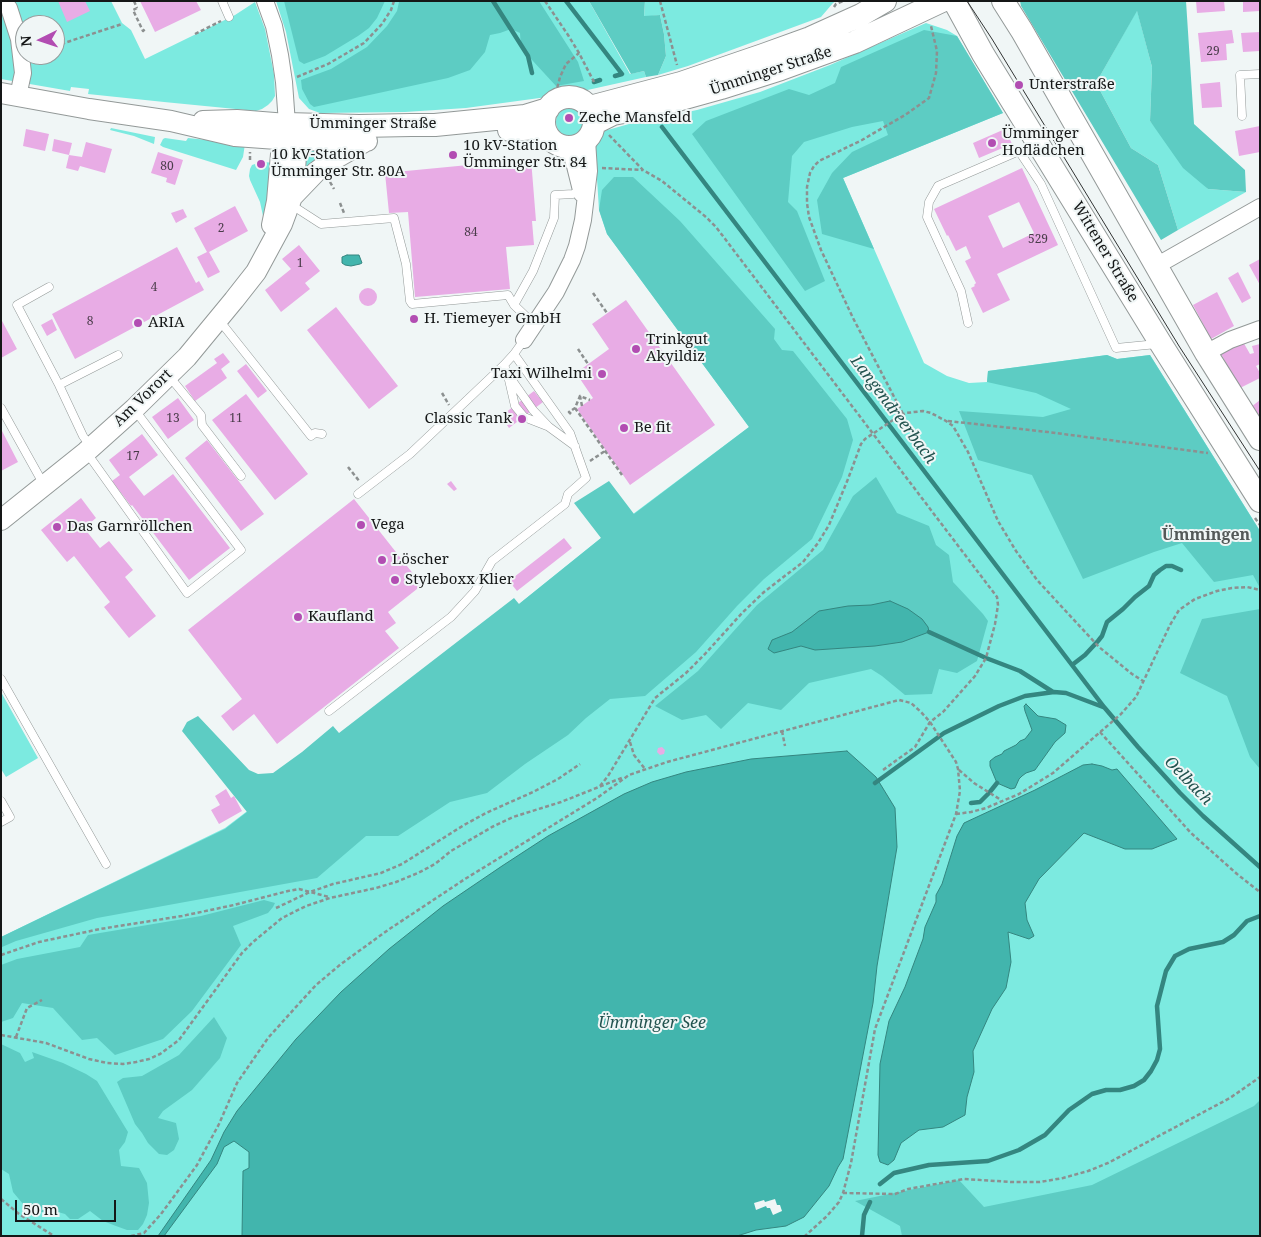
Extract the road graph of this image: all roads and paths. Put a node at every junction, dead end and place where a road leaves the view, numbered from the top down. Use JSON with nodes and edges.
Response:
{"nodes":[{"id":1,"x":2,"y":1,"type":"edge"},
{"id":2,"x":134,"y":1,"type":"edge"},
{"id":3,"x":222,"y":1,"type":"edge"},
{"id":4,"x":265,"y":1,"type":"edge"},
{"id":5,"x":394,"y":1,"type":"edge"},
{"id":6,"x":545,"y":1,"type":"edge"},
{"id":7,"x":660,"y":1,"type":"edge"},
{"id":8,"x":885,"y":1,"type":"edge"},
{"id":9,"x":954,"y":1,"type":"edge"},
{"id":10,"x":1003,"y":1,"type":"edge"},
{"id":11,"x":938,"y":10,"type":"edge"},
{"id":12,"x":229,"y":17,"type":"joint"},
{"id":13,"x":122,"y":24,"type":"dead end"},
{"id":14,"x":145,"y":29,"type":"dead end"},
{"id":15,"x":195,"y":34,"type":"dead end"},
{"id":16,"x":65,"y":43,"type":"edge"},
{"id":17,"x":579,"y":53,"type":"junction"},
{"id":18,"x":675,"y":56,"type":"dead end"},
{"id":19,"x":1260,"y":74,"type":"edge"},
{"id":20,"x":284,"y":82,"type":"junction"},
{"id":21,"x":594,"y":82,"type":"dead end"},
{"id":22,"x":10,"y":94,"type":"edge"},
{"id":23,"x":551,"y":113,"type":"junction"},
{"id":24,"x":1242,"y":116,"type":"dead end"},
{"id":25,"x":590,"y":130,"type":"junction"},
{"id":26,"x":287,"y":134,"type":"junction"},
{"id":27,"x":367,"y":140,"type":"junction"},
{"id":28,"x":596,"y":168,"type":"dead end"},
{"id":29,"x":643,"y":170,"type":"junction"},
{"id":30,"x":584,"y":194,"type":"junction"},
{"id":31,"x":286,"y":201,"type":"junction"},
{"id":32,"x":1260,"y":207,"type":"edge"},
{"id":33,"x":1051,"y":208,"type":"junction"},
{"id":34,"x":1042,"y":211,"type":"dead end"},
{"id":35,"x":1156,"y":266,"type":"junction"},
{"id":36,"x":49,"y":287,"type":"dead end"},
{"id":37,"x":593,"y":294,"type":"dead end"},
{"id":38,"x":514,"y":305,"type":"junction"},
{"id":39,"x":607,"y":313,"type":"dead end"},
{"id":40,"x":218,"y":320,"type":"junction"},
{"id":41,"x":968,"y":323,"type":"dead end"},
{"id":42,"x":535,"y":325,"type":"junction"},
{"id":43,"x":1260,"y":329,"type":"edge"},
{"id":44,"x":524,"y":340,"type":"joint"},
{"id":45,"x":1161,"y":344,"type":"junction"},
{"id":46,"x":578,"y":349,"type":"dead end"},
{"id":47,"x":1206,"y":353,"type":"junction"},
{"id":48,"x":514,"y":354,"type":"junction"},
{"id":49,"x":118,"y":355,"type":"dead end"},
{"id":50,"x":588,"y":364,"type":"dead end"},
{"id":51,"x":506,"y":369,"type":"junction"},
{"id":52,"x":168,"y":374,"type":"junction"},
{"id":53,"x":59,"y":386,"type":"junction"},
{"id":54,"x":580,"y":396,"type":"junction"},
{"id":55,"x":590,"y":400,"type":"dead end"},
{"id":56,"x":582,"y":406,"type":"dead end"},
{"id":57,"x":1,"y":408,"type":"edge"},
{"id":58,"x":575,"y":408,"type":"junction"},
{"id":59,"x":134,"y":409,"type":"junction"},
{"id":60,"x":904,"y":414,"type":"junction"},
{"id":61,"x":573,"y":418,"type":"dead end"},
{"id":62,"x":946,"y":420,"type":"junction"},
{"id":63,"x":549,"y":427,"type":"junction"},
{"id":64,"x":322,"y":434,"type":"dead end"},
{"id":65,"x":873,"y":434,"type":"junction"},
{"id":66,"x":1260,"y":440,"type":"edge"},
{"id":67,"x":575,"y":446,"type":"junction"},
{"id":68,"x":88,"y":450,"type":"junction"},
{"id":69,"x":605,"y":451,"type":"junction"},
{"id":70,"x":1216,"y":454,"type":"dead end"},
{"id":71,"x":348,"y":467,"type":"dead end"},
{"id":72,"x":582,"y":467,"type":"junction"},
{"id":73,"x":241,"y":476,"type":"dead end"},
{"id":74,"x":622,"y":476,"type":"dead end"},
{"id":75,"x":44,"y":486,"type":"junction"},
{"id":76,"x":366,"y":489,"type":"junction"},
{"id":77,"x":358,"y":494,"type":"dead end"},
{"id":78,"x":1260,"y":501,"type":"edge"},
{"id":79,"x":1,"y":520,"type":"edge"},
{"id":80,"x":1260,"y":590,"type":"edge"},
{"id":81,"x":1,"y":679,"type":"edge"},
{"id":82,"x":1143,"y":681,"type":"junction"},
{"id":83,"x":329,"y":711,"type":"dead end"},
{"id":84,"x":930,"y":722,"type":"junction"},
{"id":85,"x":782,"y":731,"type":"junction"},
{"id":86,"x":1100,"y":732,"type":"junction"},
{"id":87,"x":629,"y":742,"type":"junction"},
{"id":88,"x":785,"y":746,"type":"dead end"},
{"id":89,"x":580,"y":764,"type":"dead end"},
{"id":90,"x":644,"y":769,"type":"junction"},
{"id":91,"x":958,"y":769,"type":"junction"},
{"id":92,"x":883,"y":770,"type":"dead end"},
{"id":93,"x":629,"y":775,"type":"junction"},
{"id":94,"x":600,"y":786,"type":"junction"},
{"id":95,"x":602,"y":794,"type":"junction"},
{"id":96,"x":1,"y":801,"type":"edge"},
{"id":97,"x":1002,"y":801,"type":"junction"},
{"id":98,"x":956,"y":814,"type":"junction"},
{"id":99,"x":1,"y":822,"type":"edge"},
{"id":100,"x":106,"y":864,"type":"dead end"},
{"id":101,"x":310,"y":892,"type":"junction"},
{"id":102,"x":1260,"y":892,"type":"edge"},
{"id":103,"x":330,"y":898,"type":"junction"},
{"id":104,"x":276,"y":908,"type":"dead end"},
{"id":105,"x":1,"y":955,"type":"edge"},
{"id":106,"x":42,"y":1000,"type":"dead end"},
{"id":107,"x":1,"y":1035,"type":"edge"},
{"id":108,"x":16,"y":1038,"type":"junction"},
{"id":109,"x":1260,"y":1077,"type":"edge"},
{"id":110,"x":843,"y":1193,"type":"junction"},
{"id":111,"x":1,"y":1199,"type":"edge"},
{"id":112,"x":54,"y":1236,"type":"edge"},
{"id":113,"x":131,"y":1236,"type":"edge"},
{"id":114,"x":805,"y":1236,"type":"edge"}],
"edges":[{"from":1,"to":22,"type":"street","name":"Ümminger Straße"},
{"from":2,"to":14,"type":"path"},
{"from":3,"to":12,"type":"lane"},
{"from":4,"to":20,"type":"street"},
{"from":5,"to":20,"type":"path"},
{"from":6,"to":17,"type":"path"},
{"from":7,"to":18,"type":"path"},
{"from":8,"to":25,"type":"main road","name":"Ümminger Straße"},
{"from":9,"to":45,"type":"main road","name":"Wittener Straße"},
{"from":10,"to":35,"type":"main road"},
{"from":11,"to":25,"type":"main road","name":"Ümminger Straße"},
{"from":11,"to":60,"type":"path"},
{"from":12,"to":15,"type":"path"},
{"from":13,"to":16,"type":"path"},
{"from":17,"to":21,"type":"path"},
{"from":17,"to":23,"type":"path"},
{"from":19,"to":24,"type":"lane"},
{"from":20,"to":26,"type":"street"},
{"from":22,"to":26,"type":"street","name":"Ümminger Straße"},
{"from":23,"to":25,"type":"main road","name":"Ümminger Straße"},
{"from":23,"to":25,"type":"main road"},
{"from":23,"to":26,"type":"main road","name":"Ümminger Straße"},
{"from":23,"to":27,"type":"main road","name":"Ümminger Straße"},
{"from":25,"to":29,"type":"path"},
{"from":25,"to":30,"type":"street"},
{"from":26,"to":27,"type":"street","name":"Ümminger Straße"},
{"from":26,"to":31,"type":"street","name":"Am Vorort"},
{"from":27,"to":31,"type":"street","name":"Am Vorort"},
{"from":28,"to":29,"type":"path"},
{"from":29,"to":65,"type":"path"},
{"from":30,"to":38,"type":"lane"},
{"from":30,"to":42,"type":"street"},
{"from":31,"to":38,"type":"lane"},
{"from":31,"to":40,"type":"street","name":"Am Vorort"},
{"from":32,"to":35,"type":"street"},
{"from":33,"to":34,"type":"lane"},
{"from":33,"to":41,"type":"lane"},
{"from":33,"to":45,"type":"lane"},
{"from":35,"to":47,"type":"main road"},
{"from":36,"to":53,"type":"lane"},
{"from":37,"to":39,"type":"path"},
{"from":38,"to":42,"type":"lane"},
{"from":40,"to":52,"type":"street","name":"Am Vorort"},
{"from":40,"to":64,"type":"lane"},
{"from":42,"to":44,"type":"street"},
{"from":43,"to":47,"type":"street"},
{"from":44,"to":48,"type":"lane"},
{"from":45,"to":78,"type":"main road","name":"Wittener Straße"},
{"from":46,"to":50,"type":"path"},
{"from":47,"to":66,"type":"main road"},
{"from":48,"to":51,"type":"lane"},
{"from":48,"to":67,"type":"lane"},
{"from":49,"to":53,"type":"lane"},
{"from":51,"to":63,"type":"lane"},
{"from":51,"to":63,"type":"lane"},
{"from":51,"to":76,"type":"lane"},
{"from":52,"to":59,"type":"street","name":"Am Vorort"},
{"from":52,"to":73,"type":"lane"},
{"from":53,"to":68,"type":"lane"},
{"from":54,"to":55,"type":"path"},
{"from":54,"to":56,"type":"path"},
{"from":54,"to":58,"type":"path"},
{"from":57,"to":75,"type":"lane"},
{"from":58,"to":61,"type":"path"},
{"from":58,"to":69,"type":"path"},
{"from":59,"to":68,"type":"street","name":"Am Vorort"},
{"from":59,"to":68,"type":"lane"},
{"from":60,"to":62,"type":"path"},
{"from":60,"to":65,"type":"path"},
{"from":62,"to":70,"type":"path"},
{"from":62,"to":82,"type":"path"},
{"from":63,"to":67,"type":"lane"},
{"from":65,"to":84,"type":"path"},
{"from":65,"to":87,"type":"path"},
{"from":67,"to":72,"type":"lane"},
{"from":68,"to":75,"type":"street","name":"Am Vorort"},
{"from":69,"to":72,"type":"path"},
{"from":69,"to":74,"type":"path"},
{"from":71,"to":76,"type":"path"},
{"from":72,"to":83,"type":"lane"},
{"from":75,"to":79,"type":"street","name":"Am Vorort"},
{"from":76,"to":77,"type":"lane"},
{"from":80,"to":82,"type":"path"},
{"from":81,"to":100,"type":"lane"},
{"from":82,"to":86,"type":"path"},
{"from":84,"to":85,"type":"path"},
{"from":84,"to":91,"type":"path"},
{"from":84,"to":92,"type":"path"},
{"from":85,"to":88,"type":"path"},
{"from":85,"to":90,"type":"path"},
{"from":86,"to":97,"type":"path"},
{"from":86,"to":102,"type":"path"},
{"from":87,"to":90,"type":"path"},
{"from":87,"to":94,"type":"path"},
{"from":89,"to":101,"type":"path"},
{"from":90,"to":93,"type":"path"},
{"from":91,"to":97,"type":"path"},
{"from":91,"to":98,"type":"path"},
{"from":93,"to":94,"type":"path"},
{"from":93,"to":95,"type":"path"},
{"from":94,"to":95,"type":"path"},
{"from":94,"to":103,"type":"path"},
{"from":95,"to":113,"type":"path"},
{"from":96,"to":99,"type":"lane"},
{"from":97,"to":98,"type":"path"},
{"from":98,"to":110,"type":"path"},
{"from":101,"to":103,"type":"path"},
{"from":101,"to":104,"type":"path"},
{"from":101,"to":105,"type":"path"},
{"from":103,"to":108,"type":"path"},
{"from":106,"to":108,"type":"path"},
{"from":107,"to":108,"type":"path"},
{"from":109,"to":110,"type":"path"},
{"from":110,"to":114,"type":"path"},
{"from":111,"to":112,"type":"path"}]}
